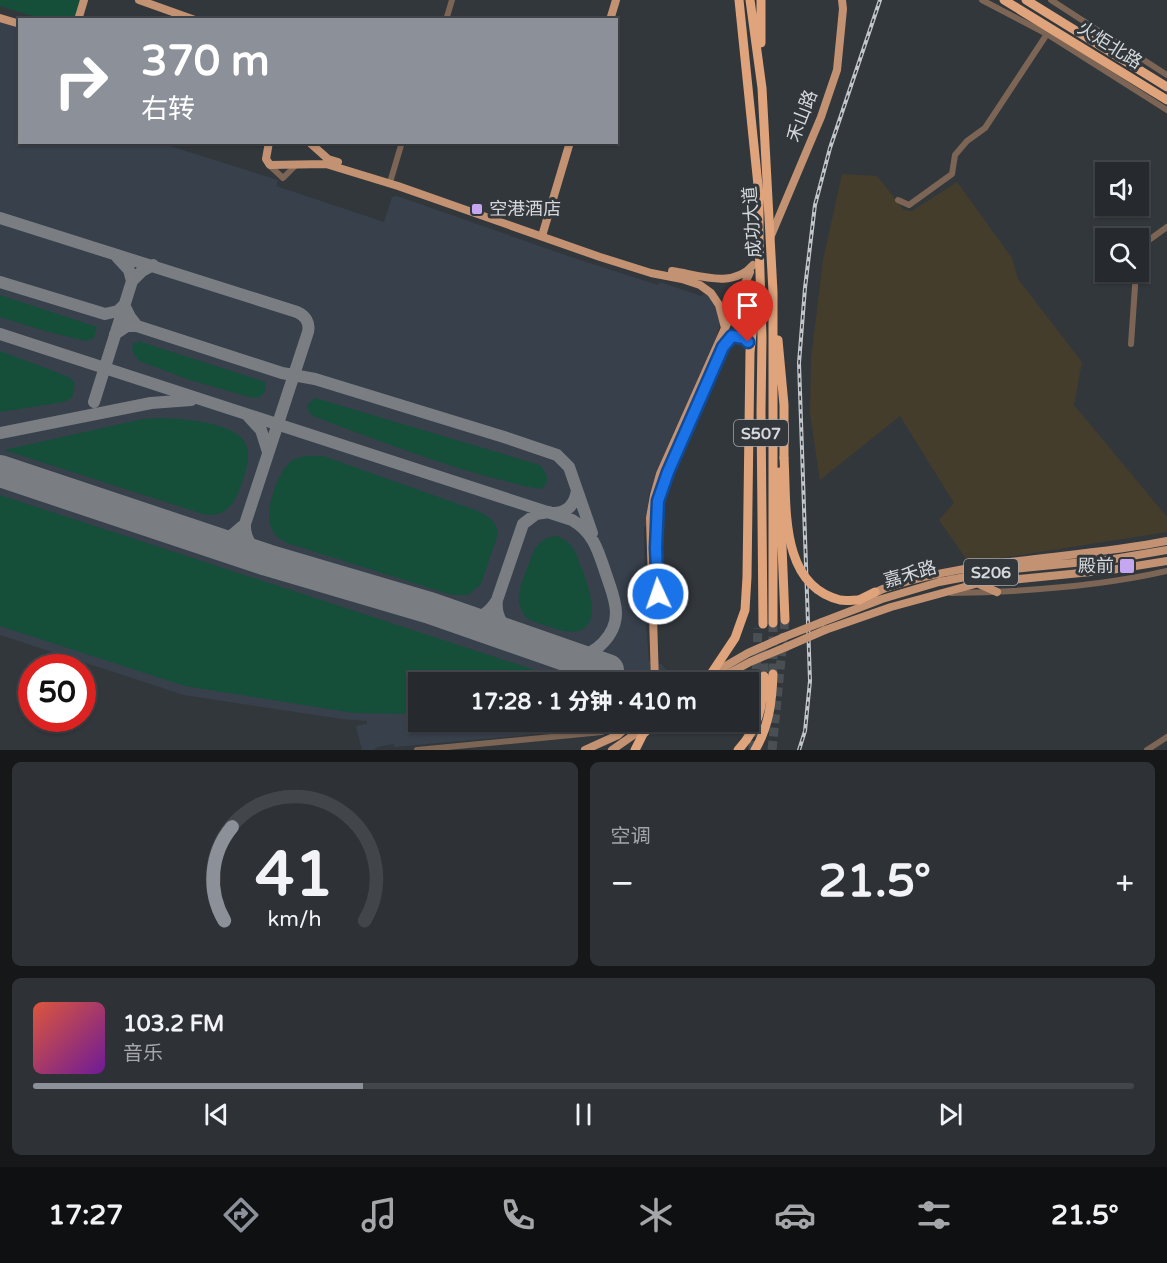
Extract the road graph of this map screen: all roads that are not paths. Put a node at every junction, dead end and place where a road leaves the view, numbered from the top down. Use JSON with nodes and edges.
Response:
{"nodes":[{"id":1,"x":84,"y":0,"type":"edge"},
{"id":2,"x":139,"y":0,"type":"edge"},
{"id":3,"x":452,"y":0,"type":"edge"},
{"id":4,"x":616,"y":0,"type":"edge"},
{"id":5,"x":739,"y":0,"type":"edge"},
{"id":6,"x":750,"y":0,"type":"edge"},
{"id":7,"x":762,"y":0,"type":"edge"},
{"id":8,"x":842,"y":0,"type":"edge"},
{"id":9,"x":982,"y":0,"type":"edge"},
{"id":10,"x":1004,"y":0,"type":"edge"},
{"id":11,"x":1026,"y":0,"type":"edge"},
{"id":12,"x":1051,"y":0,"type":"edge"},
{"id":13,"x":1069,"y":0,"type":"edge"},
{"id":14,"x":1064,"y":8,"type":"junction"},
{"id":15,"x":0,"y":18,"type":"edge"},
{"id":16,"x":79,"y":18,"type":"edge"},
{"id":17,"x":189,"y":18,"type":"edge"},
{"id":18,"x":447,"y":18,"type":"edge"},
{"id":19,"x":611,"y":18,"type":"edge"},
{"id":20,"x":18,"y":23,"type":"edge"},
{"id":21,"x":1047,"y":34,"type":"junction"},
{"id":22,"x":1167,"y":75,"type":"edge"},
{"id":23,"x":1167,"y":87,"type":"edge"},
{"id":24,"x":762,"y":88,"type":"junction"},
{"id":25,"x":1167,"y":100,"type":"edge"},
{"id":26,"x":1167,"y":110,"type":"edge"},
{"id":27,"x":269,"y":144,"type":"edge"},
{"id":28,"x":311,"y":144,"type":"edge"},
{"id":29,"x":401,"y":144,"type":"edge"},
{"id":30,"x":569,"y":144,"type":"edge"},
{"id":31,"x":391,"y":179,"type":"junction"},
{"id":32,"x":898,"y":200,"type":"dead end"},
{"id":33,"x":1167,"y":227,"type":"edge"},
{"id":34,"x":542,"y":234,"type":"junction"},
{"id":35,"x":770,"y":238,"type":"junction"},
{"id":36,"x":1149,"y":240,"type":"edge"},
{"id":37,"x":756,"y":265,"type":"junction"},
{"id":38,"x":1135,"y":282,"type":"edge"},
{"id":39,"x":773,"y":292,"type":"junction"},
{"id":40,"x":772,"y":326,"type":"junction"},
{"id":41,"x":725,"y":328,"type":"junction"},
{"id":42,"x":1131,"y":344,"type":"dead end"},
{"id":43,"x":750,"y":352,"type":"junction"},
{"id":44,"x":1167,"y":541,"type":"edge"},
{"id":45,"x":1167,"y":550,"type":"edge"},
{"id":46,"x":1167,"y":561,"type":"edge"},
{"id":47,"x":1167,"y":571,"type":"edge"},
{"id":48,"x":945,"y":572,"type":"junction"},
{"id":49,"x":958,"y":578,"type":"junction"},
{"id":50,"x":979,"y":584,"type":"junction"},
{"id":51,"x":875,"y":592,"type":"joint"},
{"id":52,"x":997,"y":592,"type":"junction"},
{"id":53,"x":938,"y":593,"type":"junction"},
{"id":54,"x":860,"y":603,"type":"junction"},
{"id":55,"x":785,"y":620,"type":"tunnel mouth"},
{"id":56,"x":824,"y":626,"type":"junction"},
{"id":57,"x":662,"y":653,"type":"dead end"},
{"id":58,"x":654,"y":672,"type":"edge"},
{"id":59,"x":715,"y":672,"type":"edge"},
{"id":60,"x":721,"y":672,"type":"edge"},
{"id":61,"x":602,"y":732,"type":"edge"},
{"id":62,"x":621,"y":732,"type":"edge"},
{"id":63,"x":623,"y":732,"type":"edge"},
{"id":64,"x":640,"y":732,"type":"edge"},
{"id":65,"x":645,"y":732,"type":"edge"},
{"id":66,"x":618,"y":735,"type":"junction"},
{"id":67,"x":1167,"y":737,"type":"edge"},
{"id":68,"x":417,"y":750,"type":"edge"},
{"id":69,"x":585,"y":750,"type":"edge"},
{"id":70,"x":593,"y":750,"type":"edge"},
{"id":71,"x":612,"y":750,"type":"edge"},
{"id":72,"x":635,"y":750,"type":"edge"},
{"id":73,"x":738,"y":750,"type":"edge"},
{"id":74,"x":755,"y":750,"type":"edge"},
{"id":75,"x":1147,"y":750,"type":"edge"}],
"edges":[{"from":1,"to":16,"type":"main road"},
{"from":2,"to":17,"type":"main road"},
{"from":3,"to":18,"type":"street"},
{"from":4,"to":19,"type":"main road"},
{"from":5,"to":37,"type":"highway","name":"成功大道","number":"S507"},
{"from":6,"to":24,"type":"highway","name":"成功大道","number":"S507"},
{"from":7,"to":24,"type":"highway"},
{"from":8,"to":35,"type":"main road","name":"禾山路"},
{"from":9,"to":21,"type":"street"},
{"from":10,"to":25,"type":"highway","name":"火炬北路"},
{"from":11,"to":23,"type":"highway","name":"火炬北路"},
{"from":12,"to":14,"type":"street"},
{"from":13,"to":14,"type":"street"},
{"from":14,"to":22,"type":"street"},
{"from":15,"to":20,"type":"main road"},
{"from":21,"to":26,"type":"street"},
{"from":21,"to":32,"type":"street"},
{"from":24,"to":35,"type":"highway","name":"成功大道","number":"S507"},
{"from":27,"to":34,"type":"main road"},
{"from":28,"to":31,"type":"main road"},
{"from":29,"to":31,"type":"street"},
{"from":30,"to":34,"type":"main road"},
{"from":31,"to":34,"type":"main road"},
{"from":33,"to":36,"type":"street"},
{"from":34,"to":37,"type":"main road"},
{"from":34,"to":41,"type":"main road"},
{"from":35,"to":39,"type":"highway","name":"成功大道","number":"S507"},
{"from":37,"to":40,"type":"highway","name":"成功大道","number":"S507"},
{"from":37,"to":41,"type":"main road"},
{"from":37,"to":43,"type":"highway","name":"成功大道"},
{"from":38,"to":42,"type":"street"},
{"from":39,"to":40,"type":"highway","name":"成功大道","number":"S507"},
{"from":39,"to":54,"type":"highway","bridge":true},
{"from":40,"to":55,"type":"highway","number":"S507"},
{"from":41,"to":58,"type":"main road"},
{"from":43,"to":57,"type":"main road"},
{"from":43,"to":59,"type":"highway","name":"成功大道"},
{"from":44,"to":48,"type":"main road"},
{"from":45,"to":49,"type":"main road","name":"嘉禾路","number":"S206"},
{"from":46,"to":50,"type":"main road","name":"嘉禾路","number":"S206"},
{"from":47,"to":52,"type":"street"},
{"from":48,"to":49,"type":"main road"},
{"from":48,"to":51,"type":"main road"},
{"from":49,"to":54,"type":"main road","name":"嘉禾路","number":"S206"},
{"from":50,"to":52,"type":"main road"},
{"from":50,"to":53,"type":"main road","name":"嘉禾路","number":"S206"},
{"from":51,"to":54,"type":"highway"},
{"from":52,"to":53,"type":"street"},
{"from":53,"to":56,"type":"main road","name":"嘉禾路","number":"S206"},
{"from":54,"to":56,"type":"main road","name":"嘉禾路","number":"S206"},
{"from":56,"to":60,"type":"main road","name":"嘉禾路","bridge":true},
{"from":61,"to":68,"type":"street"},
{"from":62,"to":66,"type":"main road"},
{"from":63,"to":66,"type":"main road"},
{"from":64,"to":71,"type":"main road"},
{"from":65,"to":72,"type":"highway"},
{"from":66,"to":69,"type":"main road"},
{"from":66,"to":70,"type":"main road"},
{"from":67,"to":75,"type":"street"},
{"from":73,"to":74,"type":"highway"}]}
